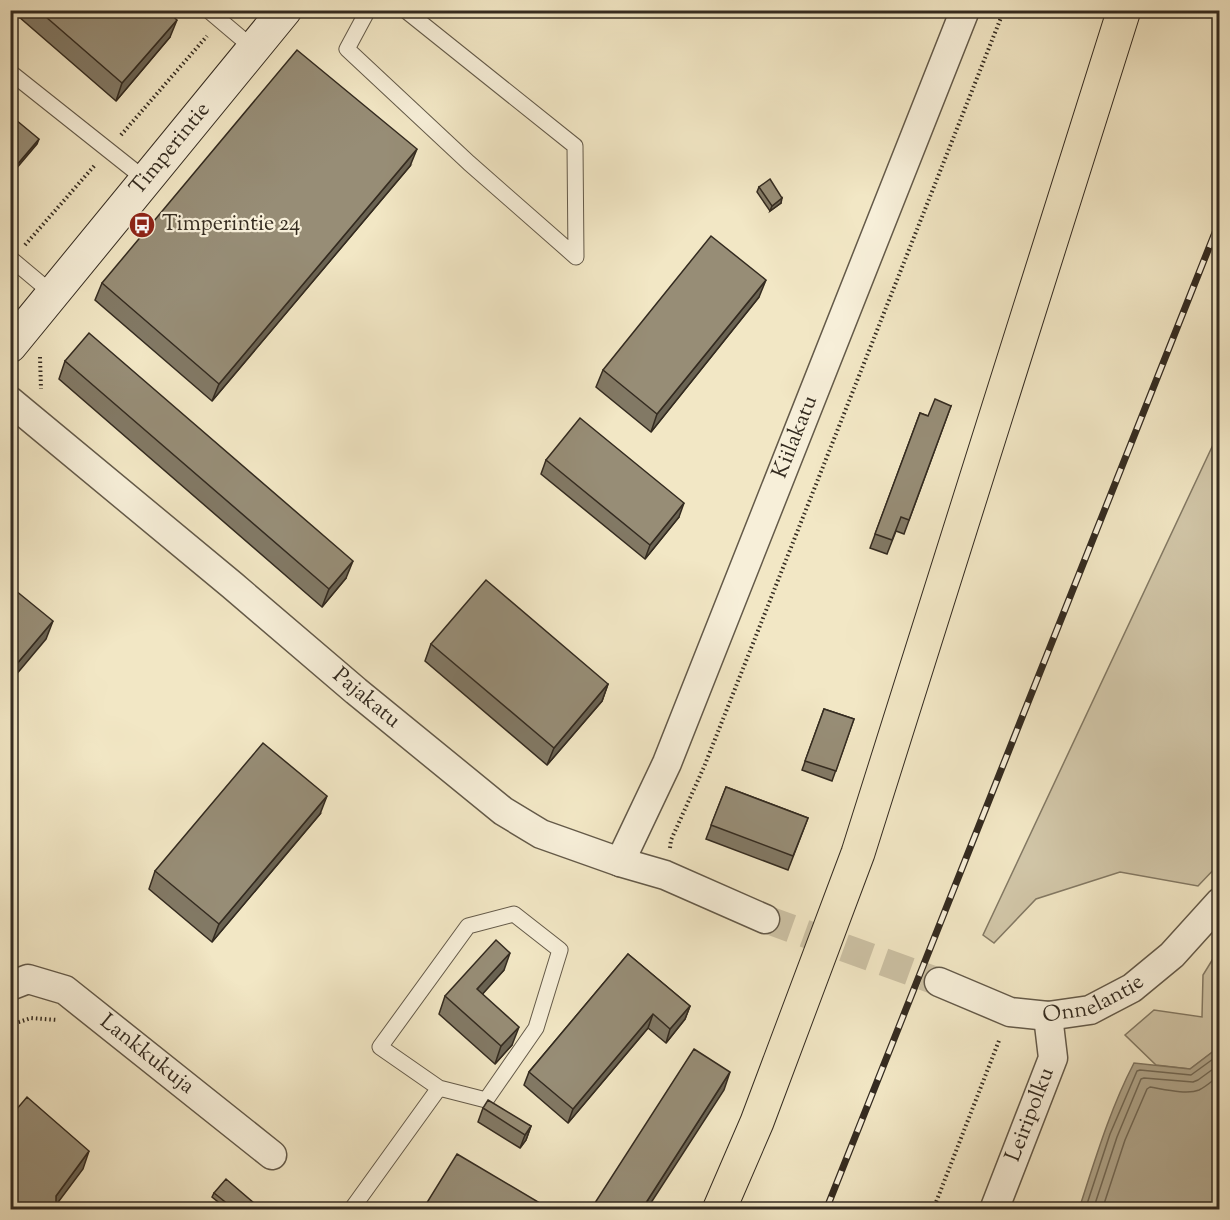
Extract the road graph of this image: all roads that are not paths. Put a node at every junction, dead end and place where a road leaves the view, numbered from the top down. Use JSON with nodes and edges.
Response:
{"nodes":[{"id":1,"x":208,"y":10,"type":"edge"},
{"id":2,"x":285,"y":10,"type":"edge"},
{"id":3,"x":368,"y":10,"type":"edge"},
{"id":4,"x":405,"y":10,"type":"edge"},
{"id":5,"x":965,"y":10,"type":"edge"},
{"id":6,"x":1123,"y":19,"type":"edge"},
{"id":7,"x":254,"y":49,"type":"junction"},
{"id":8,"x":10,"y":72,"type":"edge"},
{"id":9,"x":146,"y":180,"type":"junction"},
{"id":10,"x":10,"y":258,"type":"edge"},
{"id":11,"x":53,"y":294,"type":"junction"},
{"id":12,"x":15,"y":341,"type":"edge"},
{"id":13,"x":10,"y":401,"type":"edge"},
{"id":14,"x":621,"y":862,"type":"junction"},
{"id":15,"x":1220,"y":902,"type":"edge"},
{"id":16,"x":765,"y":919,"type":"tunnel mouth"},
{"id":17,"x":939,"y":982,"type":"tunnel mouth"},
{"id":18,"x":10,"y":986,"type":"edge"},
{"id":19,"x":1048,"y":1017,"type":"junction"},
{"id":20,"x":439,"y":1088,"type":"junction"},
{"id":21,"x":757,"y":1122,"type":"junction"},
{"id":22,"x":272,"y":1155,"type":"dead end"},
{"id":23,"x":351,"y":1209,"type":"edge"},
{"id":24,"x":719,"y":1209,"type":"edge"},
{"id":25,"x":735,"y":1209,"type":"edge"},
{"id":26,"x":994,"y":1209,"type":"edge"}],
"edges":[{"from":1,"to":7,"type":"lane"},
{"from":2,"to":7,"type":"street","name":"Timperintie"},
{"from":3,"to":4,"type":"lane"},
{"from":5,"to":14,"type":"street","name":"Kiilakatu"},
{"from":6,"to":21,"type":"highway"},
{"from":7,"to":9,"type":"street","name":"Timperintie"},
{"from":8,"to":9,"type":"lane"},
{"from":9,"to":11,"type":"street","name":"Timperintie"},
{"from":10,"to":11,"type":"lane"},
{"from":11,"to":12,"type":"street","name":"Timperintie"},
{"from":13,"to":14,"type":"street","name":"Pajakatu"},
{"from":14,"to":16,"type":"street","name":"Pajakatu"},
{"from":15,"to":19,"type":"street","name":"Onnelantie"},
{"from":17,"to":19,"type":"street","name":"Onnelantie"},
{"from":18,"to":22,"type":"street","name":"Lankkukuja"},
{"from":19,"to":26,"type":"street","name":"Leiripolku"},
{"from":20,"to":20,"type":"lane"},
{"from":20,"to":23,"type":"lane"},
{"from":21,"to":24,"type":"highway"},
{"from":21,"to":25,"type":"highway"}]}
